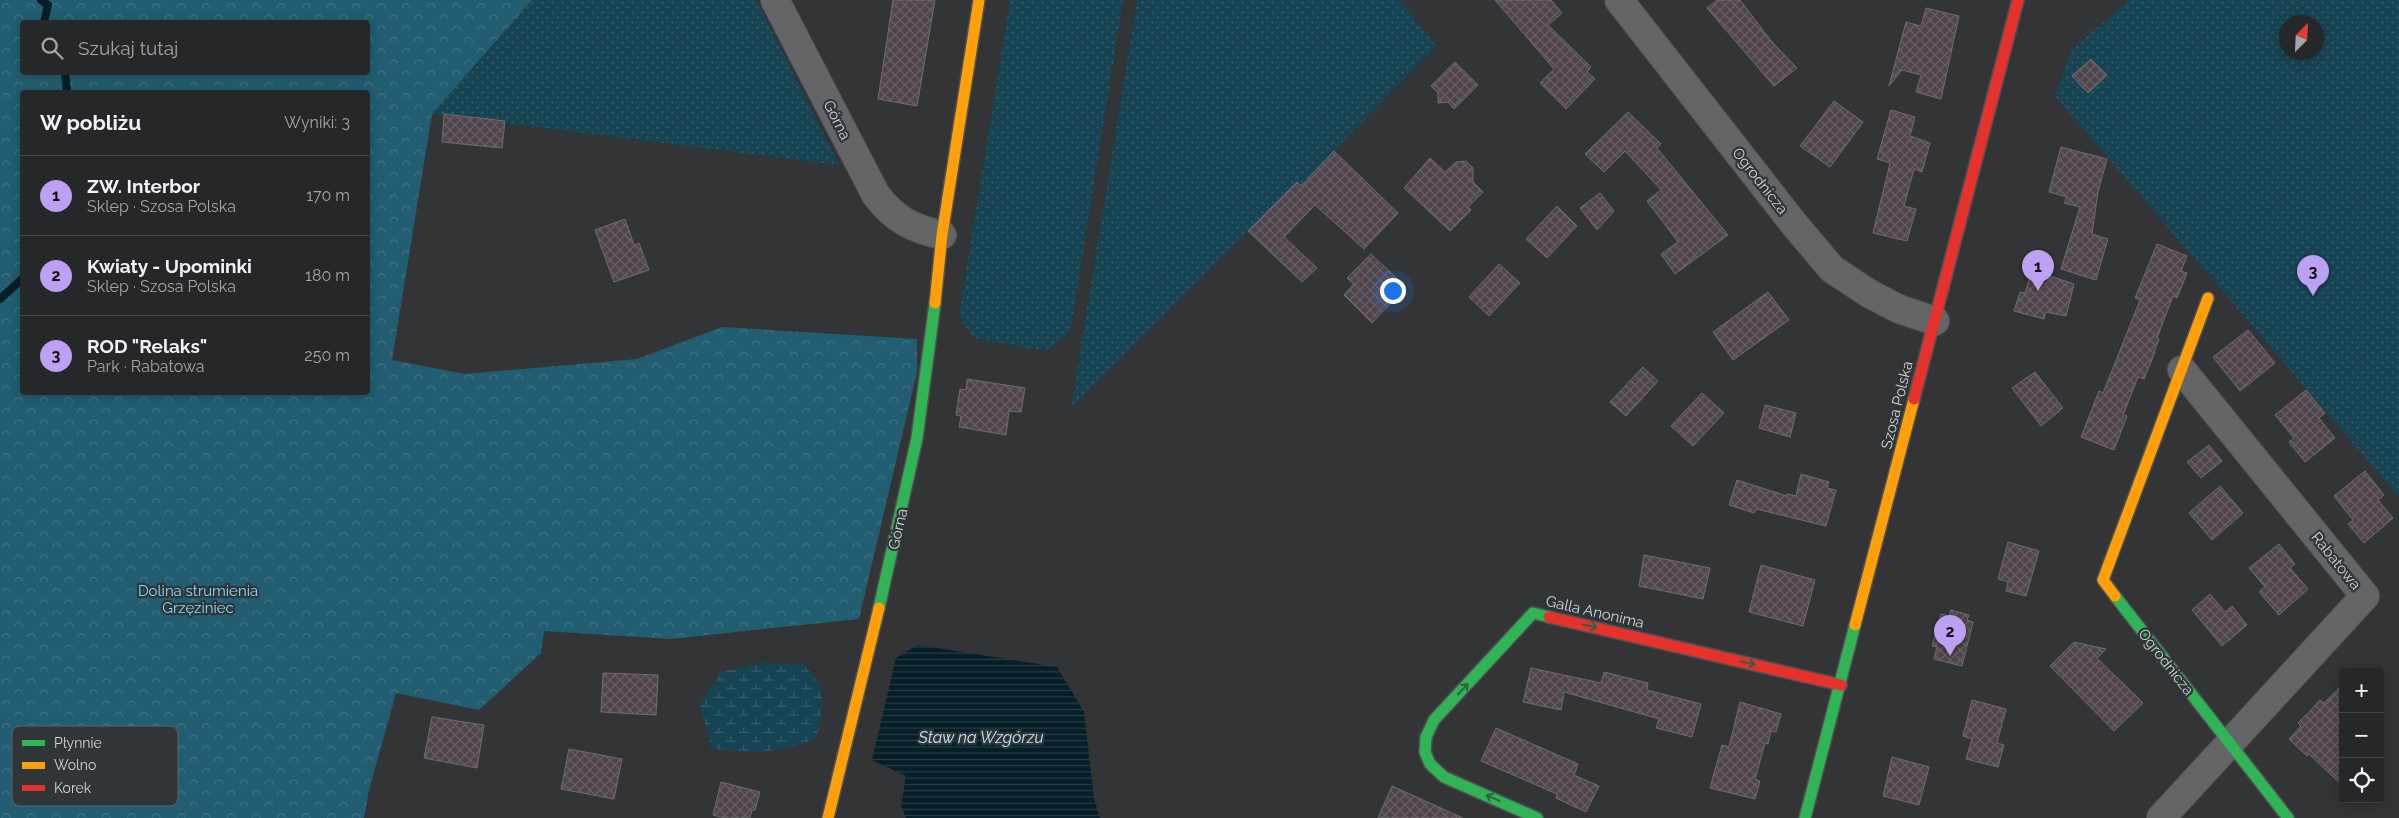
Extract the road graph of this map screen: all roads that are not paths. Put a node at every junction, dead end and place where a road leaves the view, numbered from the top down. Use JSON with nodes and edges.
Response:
{"nodes":[{"id":1,"x":775,"y":0,"type":"edge"},
{"id":2,"x":979,"y":0,"type":"edge"},
{"id":3,"x":1619,"y":0,"type":"edge"},
{"id":4,"x":2018,"y":0,"type":"edge"},
{"id":5,"x":942,"y":235,"type":"junction"},
{"id":6,"x":2208,"y":298,"type":"dead end"},
{"id":7,"x":1935,"y":321,"type":"junction"},
{"id":8,"x":2182,"y":370,"type":"junction"},
{"id":9,"x":1841,"y":685,"type":"junction"},
{"id":10,"x":2230,"y":743,"type":"junction"},
{"id":11,"x":828,"y":818,"type":"edge"},
{"id":12,"x":1538,"y":818,"type":"edge"},
{"id":13,"x":1805,"y":818,"type":"edge"},
{"id":14,"x":2160,"y":818,"type":"edge"},
{"id":15,"x":2288,"y":818,"type":"edge"}],
"edges":[{"from":1,"to":5,"type":"street","name":"Górna"},
{"from":2,"to":5,"type":"street","name":"Górna"},
{"from":3,"to":7,"type":"street","name":"Ogrodnicza"},
{"from":4,"to":7,"type":"street","name":"Szosa Polska"},
{"from":5,"to":11,"type":"street","name":"Górna"},
{"from":6,"to":8,"type":"street"},
{"from":7,"to":9,"type":"street","name":"Szosa Polska"},
{"from":8,"to":10,"type":"street","name":"Ogrodnicza"},
{"from":8,"to":10,"type":"street","name":"Rabatowa"},
{"from":12,"to":9,"type":"street","name":"Galla Anonima","one_way":true},
{"from":9,"to":13,"type":"street","name":"Szosa Polska"},
{"from":10,"to":14,"type":"street"},
{"from":10,"to":15,"type":"street","name":"Ogrodnicza"}]}
